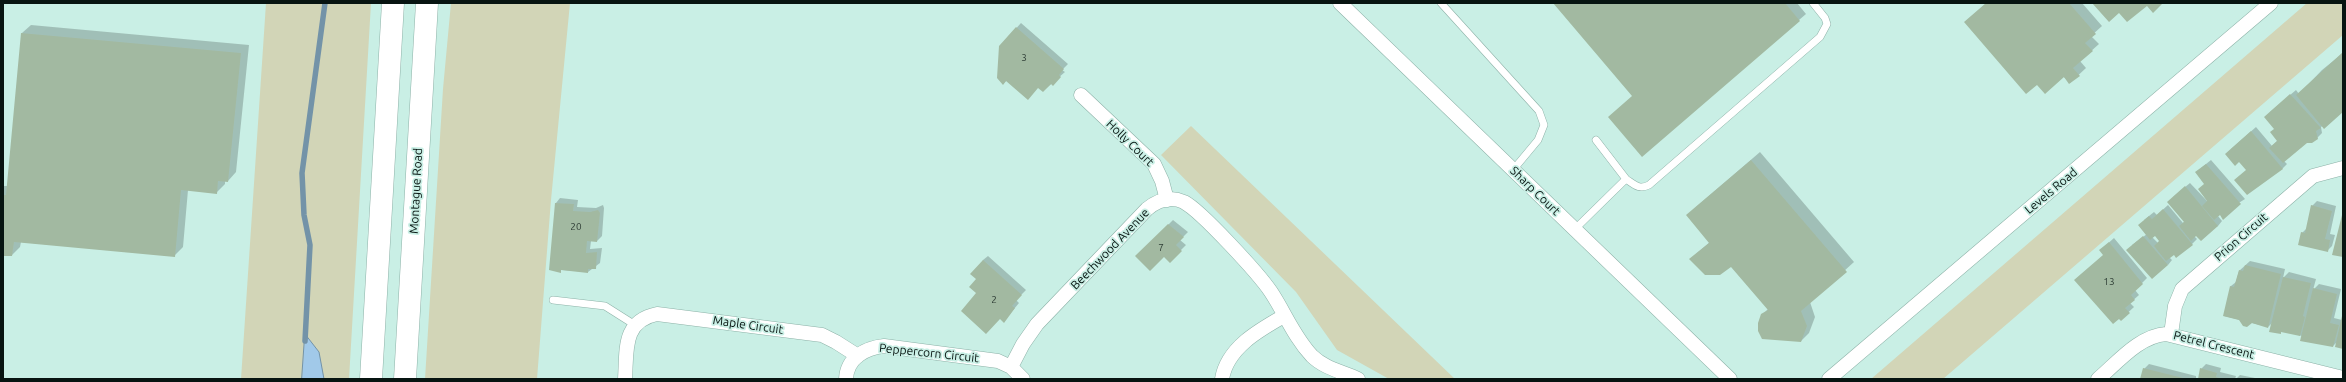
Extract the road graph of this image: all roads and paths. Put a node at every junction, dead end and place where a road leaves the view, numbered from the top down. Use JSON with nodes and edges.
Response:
{"nodes":[{"id":1,"x":393,"y":3,"type":"edge"},
{"id":2,"x":427,"y":3,"type":"edge"},
{"id":3,"x":1340,"y":3,"type":"edge"},
{"id":4,"x":1441,"y":3,"type":"edge"},
{"id":5,"x":1813,"y":3,"type":"edge"},
{"id":6,"x":2271,"y":3,"type":"edge"},
{"id":7,"x":1081,"y":95,"type":"dead end"},
{"id":8,"x":1596,"y":140,"type":"dead end"},
{"id":9,"x":2343,"y":168,"type":"edge"},
{"id":10,"x":1513,"y":170,"type":"junction"},
{"id":11,"x":1626,"y":179,"type":"junction"},
{"id":12,"x":1167,"y":200,"type":"junction"},
{"id":13,"x":1575,"y":229,"type":"junction"},
{"id":14,"x":553,"y":300,"type":"dead end"},
{"id":15,"x":1284,"y":316,"type":"junction"},
{"id":16,"x":635,"y":325,"type":"junction"},
{"id":17,"x":2171,"y":334,"type":"junction"},
{"id":18,"x":858,"y":356,"type":"junction"},
{"id":19,"x":1012,"y":367,"type":"junction"},
{"id":20,"x":2343,"y":378,"type":"edge"},
{"id":21,"x":371,"y":379,"type":"edge"},
{"id":22,"x":405,"y":379,"type":"edge"},
{"id":23,"x":626,"y":379,"type":"edge"},
{"id":24,"x":846,"y":379,"type":"edge"},
{"id":25,"x":1023,"y":379,"type":"edge"},
{"id":26,"x":1222,"y":379,"type":"edge"},
{"id":27,"x":1358,"y":379,"type":"edge"},
{"id":28,"x":1730,"y":379,"type":"edge"},
{"id":29,"x":1829,"y":379,"type":"edge"},
{"id":30,"x":2098,"y":379,"type":"edge"}],
"edges":[{"from":1,"to":21,"type":"main road"},
{"from":2,"to":22,"type":"main road","name":"Montague Road"},
{"from":3,"to":10,"type":"street","name":"Sharp Court"},
{"from":4,"to":10,"type":"lane"},
{"from":5,"to":11,"type":"lane"},
{"from":6,"to":29,"type":"street","name":"Levels Road"},
{"from":7,"to":12,"type":"street","name":"Holly Court"},
{"from":8,"to":11,"type":"lane"},
{"from":9,"to":17,"type":"street","name":"Prion Circuit"},
{"from":10,"to":13,"type":"street","name":"Sharp Court"},
{"from":11,"to":13,"type":"lane"},
{"from":12,"to":15,"type":"street"},
{"from":12,"to":19,"type":"street","name":"Beechwood Avenue"},
{"from":13,"to":28,"type":"street","name":"Sharp Court"},
{"from":14,"to":16,"type":"lane"},
{"from":15,"to":26,"type":"street"},
{"from":15,"to":27,"type":"street"},
{"from":16,"to":18,"type":"street","name":"Maple Circuit"},
{"from":16,"to":23,"type":"street"},
{"from":17,"to":20,"type":"street","name":"Petrel Crescent"},
{"from":17,"to":30,"type":"street","name":"Petrel Crescent"},
{"from":18,"to":19,"type":"street","name":"Peppercorn Circuit"},
{"from":18,"to":24,"type":"street"},
{"from":19,"to":25,"type":"street","name":"Peppercorn Circuit"}]}
